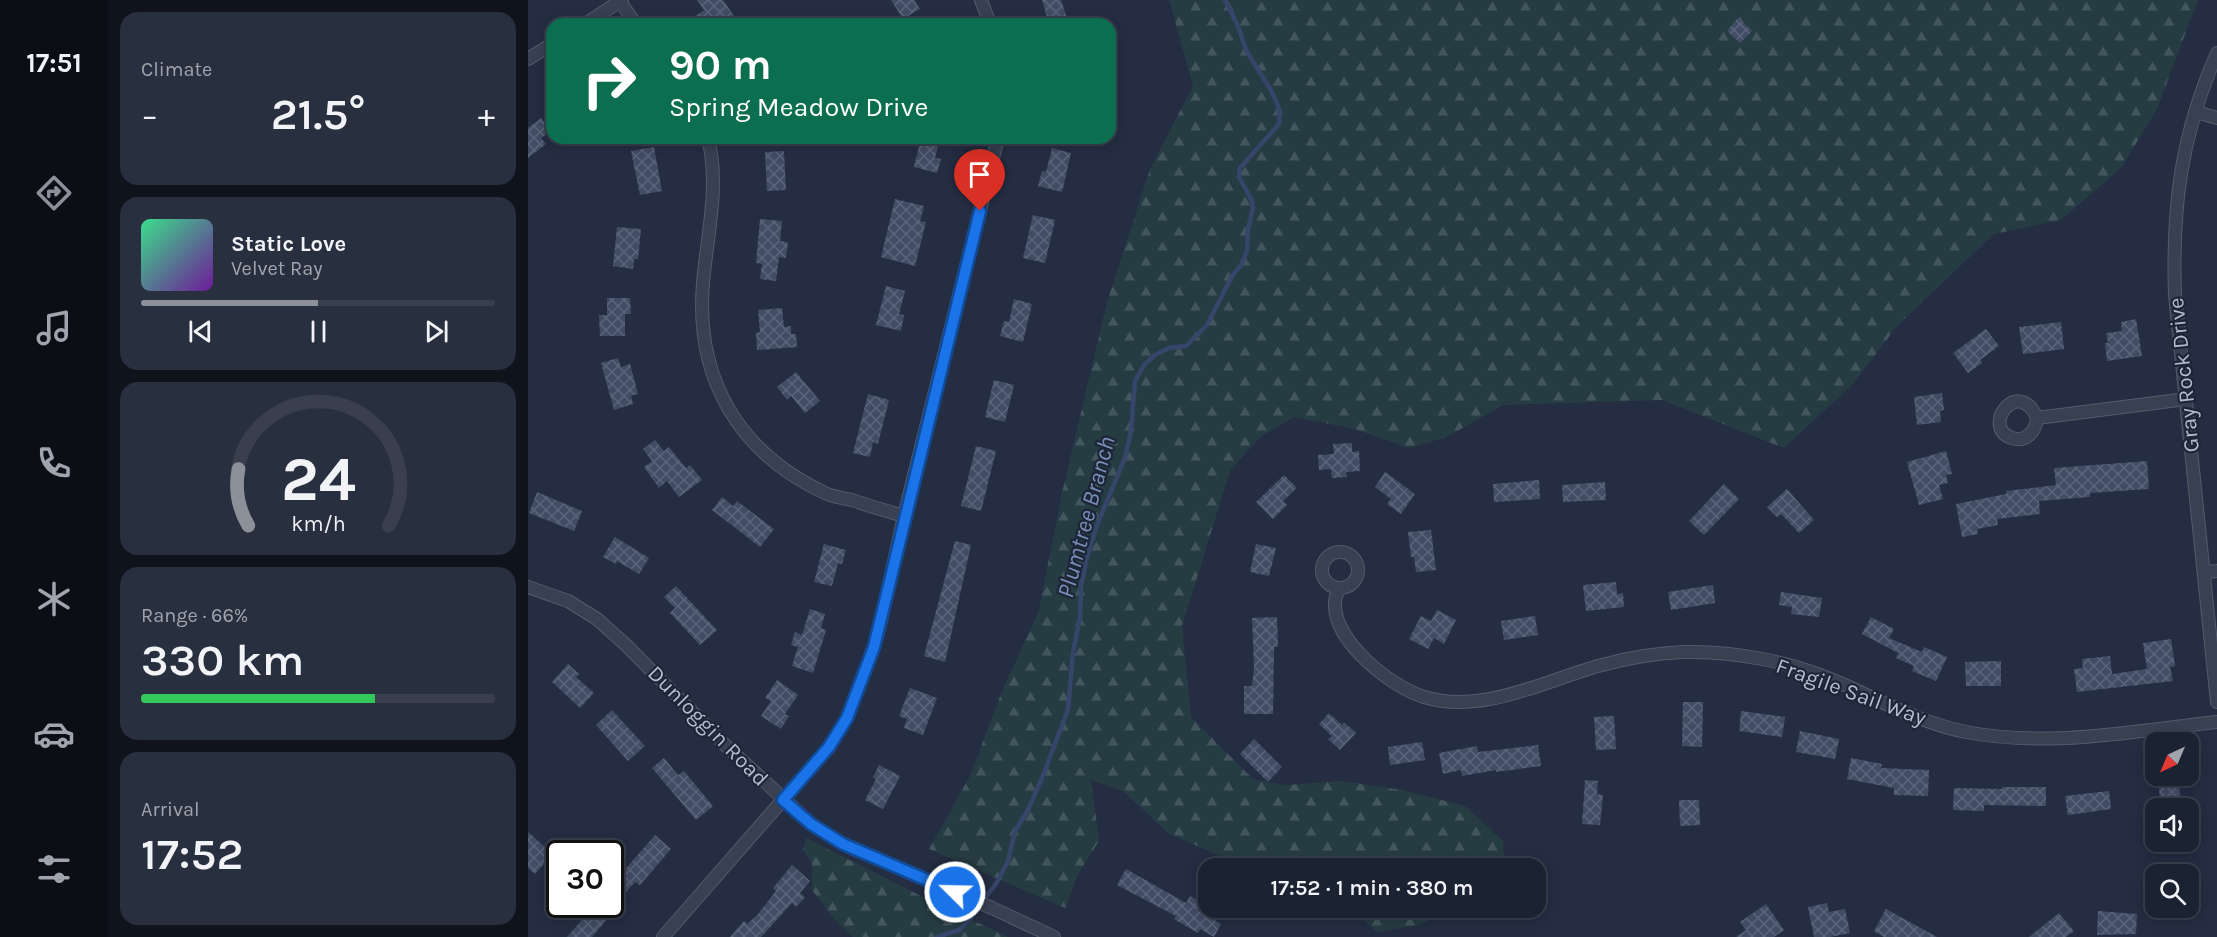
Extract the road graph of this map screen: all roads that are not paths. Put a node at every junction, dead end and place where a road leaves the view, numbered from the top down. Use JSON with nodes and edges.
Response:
{"nodes":[{"id":1,"x":981,"y":0,"type":"edge"},
{"id":2,"x":621,"y":1,"type":"edge"},
{"id":3,"x":594,"y":18,"type":"edge"},
{"id":4,"x":632,"y":18,"type":"edge"},
{"id":5,"x":988,"y":18,"type":"edge"},
{"id":6,"x":546,"y":48,"type":"edge"},
{"id":7,"x":2217,"y":53,"type":"edge"},
{"id":8,"x":528,"y":59,"type":"edge"},
{"id":9,"x":2196,"y":112,"type":"junction"},
{"id":10,"x":2217,"y":118,"type":"edge"},
{"id":11,"x":710,"y":144,"type":"edge"},
{"id":12,"x":997,"y":144,"type":"edge"},
{"id":13,"x":2186,"y":399,"type":"junction"},
{"id":14,"x":2037,"y":418,"type":"dead end"},
{"id":15,"x":904,"y":516,"type":"junction"},
{"id":16,"x":2211,"y":571,"type":"edge"},
{"id":17,"x":528,"y":587,"type":"edge"},
{"id":18,"x":1338,"y":589,"type":"dead end"},
{"id":19,"x":2217,"y":702,"type":"edge"},
{"id":20,"x":2217,"y":722,"type":"edge"},
{"id":21,"x":783,"y":800,"type":"junction"},
{"id":22,"x":663,"y":937,"type":"edge"},
{"id":23,"x":1054,"y":937,"type":"edge"}],
"edges":[{"from":1,"to":5,"type":"street"},
{"from":2,"to":3,"type":"street"},
{"from":2,"to":4,"type":"street"},
{"from":6,"to":8,"type":"street"},
{"from":7,"to":9,"type":"street","name":"Gray Rock Drive"},
{"from":9,"to":10,"type":"street"},
{"from":9,"to":13,"type":"street","name":"Gray Rock Drive"},
{"from":11,"to":15,"type":"street"},
{"from":12,"to":15,"type":"street"},
{"from":13,"to":14,"type":"street"},
{"from":13,"to":16,"type":"street","name":"Gray Rock Drive"},
{"from":15,"to":21,"type":"street"},
{"from":16,"to":19,"type":"street","name":"Gray Rock Drive"},
{"from":17,"to":21,"type":"street","name":"Dunloggin Road"},
{"from":18,"to":20,"type":"street","name":"Fragile Sail Way"},
{"from":21,"to":22,"type":"street"},
{"from":21,"to":23,"type":"street","name":"Dunloggin Road"}]}
